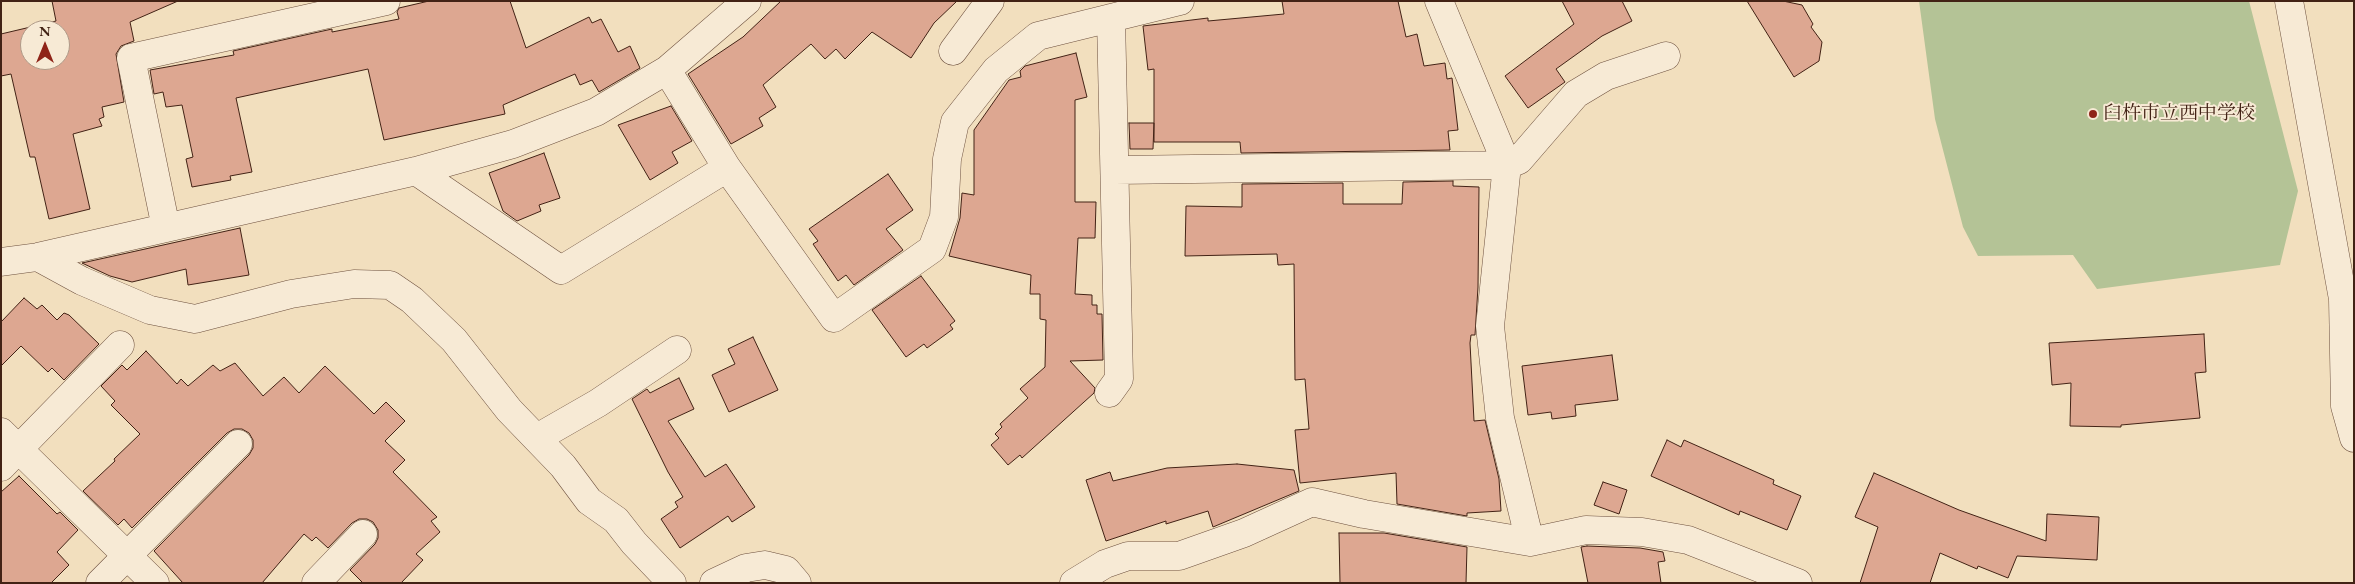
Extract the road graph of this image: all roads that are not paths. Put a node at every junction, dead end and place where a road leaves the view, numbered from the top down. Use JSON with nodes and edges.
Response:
{"nodes":[{"id":1,"x":386,"y":1,"type":"edge"},
{"id":2,"x":747,"y":1,"type":"edge"},
{"id":3,"x":990,"y":1,"type":"edge"},
{"id":4,"x":1180,"y":1,"type":"edge"},
{"id":5,"x":1440,"y":1,"type":"edge"},
{"id":6,"x":2289,"y":1,"type":"edge"},
{"id":7,"x":1111,"y":18,"type":"junction"},
{"id":8,"x":953,"y":51,"type":"dead end"},
{"id":9,"x":1666,"y":56,"type":"dead end"},
{"id":10,"x":667,"y":70,"type":"junction"},
{"id":11,"x":1507,"y":165,"type":"junction"},
{"id":12,"x":727,"y":168,"type":"junction"},
{"id":13,"x":416,"y":170,"type":"junction"},
{"id":14,"x":1115,"y":170,"type":"junction"},
{"id":15,"x":166,"y":228,"type":"junction"},
{"id":16,"x":38,"y":257,"type":"junction"},
{"id":17,"x":1,"y":262,"type":"edge"},
{"id":18,"x":120,"y":345,"type":"dead end"},
{"id":19,"x":677,"y":350,"type":"dead end"},
{"id":20,"x":1109,"y":393,"type":"dead end"},
{"id":21,"x":537,"y":438,"type":"junction"},
{"id":22,"x":2354,"y":438,"type":"edge"},
{"id":23,"x":238,"y":444,"type":"dead end"},
{"id":24,"x":7,"y":449,"type":"edge"},
{"id":25,"x":364,"y":534,"type":"dead end"},
{"id":26,"x":1530,"y":542,"type":"junction"},
{"id":27,"x":127,"y":556,"type":"junction"},
{"id":28,"x":100,"y":583,"type":"edge"},
{"id":29,"x":155,"y":583,"type":"edge"},
{"id":30,"x":316,"y":583,"type":"edge"},
{"id":31,"x":672,"y":583,"type":"edge"},
{"id":32,"x":714,"y":583,"type":"edge"},
{"id":33,"x":797,"y":583,"type":"edge"},
{"id":34,"x":1074,"y":583,"type":"edge"},
{"id":35,"x":1798,"y":583,"type":"edge"}],
"edges":[{"from":1,"to":15,"type":"street"},
{"from":2,"to":10,"type":"street"},
{"from":3,"to":8,"type":"street"},
{"from":4,"to":7,"type":"street"},
{"from":5,"to":11,"type":"street"},
{"from":6,"to":22,"type":"street"},
{"from":7,"to":12,"type":"street"},
{"from":7,"to":14,"type":"street"},
{"from":9,"to":11,"type":"street"},
{"from":10,"to":12,"type":"street"},
{"from":10,"to":13,"type":"street"},
{"from":11,"to":14,"type":"street"},
{"from":11,"to":26,"type":"street"},
{"from":12,"to":13,"type":"street"},
{"from":13,"to":15,"type":"street"},
{"from":14,"to":20,"type":"street"},
{"from":15,"to":16,"type":"street"},
{"from":16,"to":17,"type":"street"},
{"from":16,"to":21,"type":"street"},
{"from":18,"to":24,"type":"street"},
{"from":19,"to":21,"type":"street"},
{"from":21,"to":31,"type":"street"},
{"from":23,"to":27,"type":"street"},
{"from":24,"to":27,"type":"street"},
{"from":25,"to":30,"type":"street"},
{"from":26,"to":34,"type":"street"},
{"from":26,"to":35,"type":"street"},
{"from":27,"to":28,"type":"street"},
{"from":27,"to":29,"type":"street"},
{"from":32,"to":33,"type":"street"}]}
